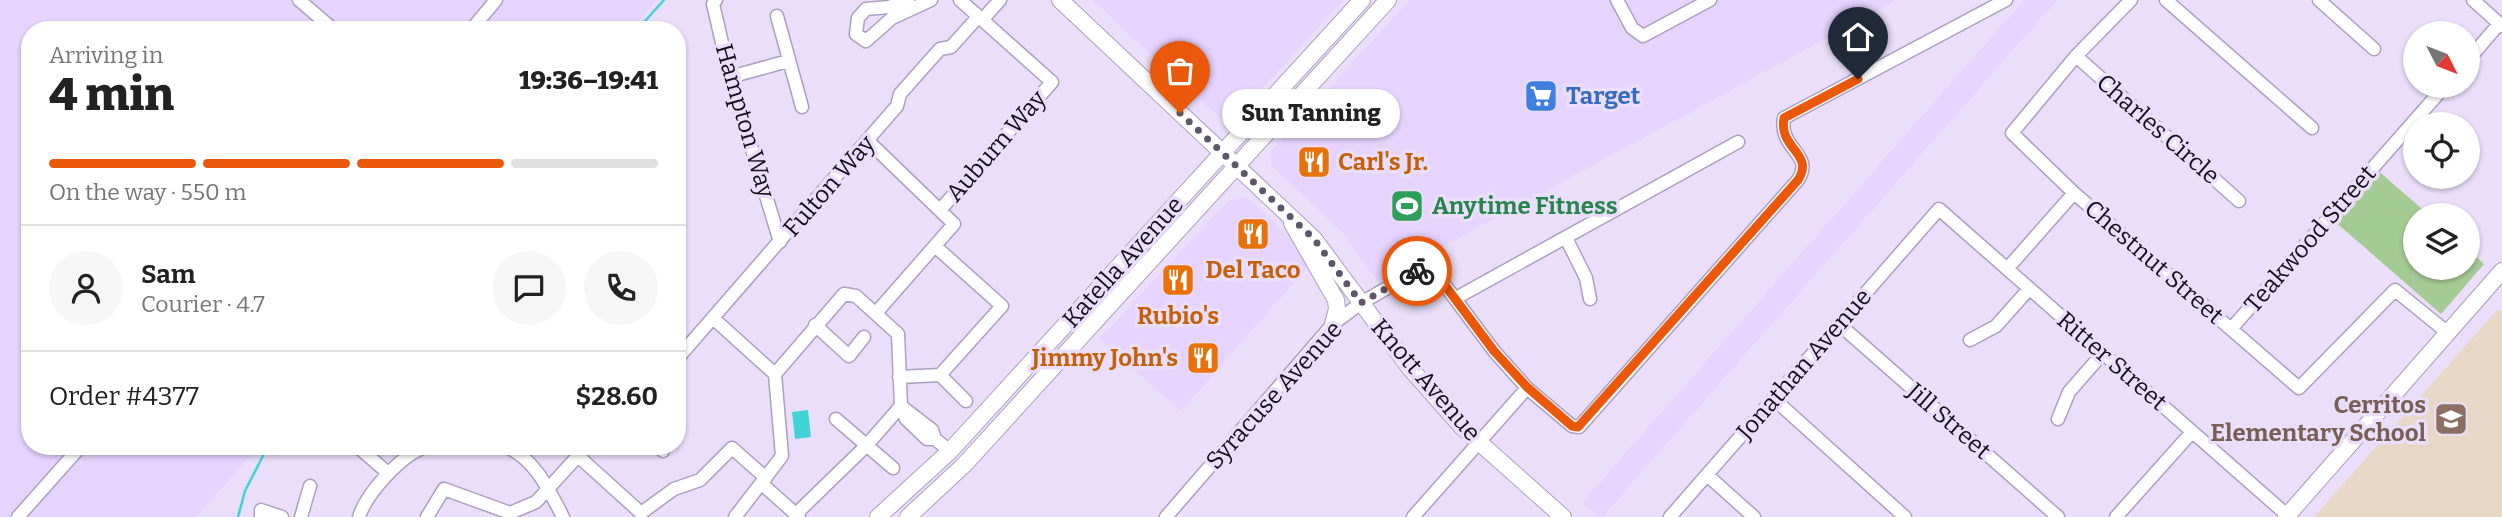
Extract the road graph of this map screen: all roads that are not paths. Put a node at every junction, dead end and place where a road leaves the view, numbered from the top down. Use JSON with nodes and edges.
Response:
{"nodes":[{"id":1,"x":299,"y":0,"type":"edge"},
{"id":2,"x":496,"y":0,"type":"edge"},
{"id":3,"x":716,"y":0,"type":"edge"},
{"id":4,"x":908,"y":0,"type":"edge"},
{"id":5,"x":931,"y":0,"type":"edge"},
{"id":6,"x":960,"y":0,"type":"edge"},
{"id":7,"x":1000,"y":0,"type":"edge"},
{"id":8,"x":1060,"y":0,"type":"edge"},
{"id":9,"x":1362,"y":0,"type":"edge"},
{"id":10,"x":1388,"y":0,"type":"edge"},
{"id":11,"x":1617,"y":0,"type":"edge"},
{"id":12,"x":1710,"y":0,"type":"edge"},
{"id":13,"x":2006,"y":0,"type":"edge"},
{"id":14,"x":2131,"y":0,"type":"edge"},
{"id":15,"x":2166,"y":0,"type":"edge"},
{"id":16,"x":2319,"y":0,"type":"edge"},
{"id":17,"x":2473,"y":0,"type":"edge"},
{"id":18,"x":777,"y":16,"type":"dead end"},
{"id":19,"x":981,"y":18,"type":"junction"},
{"id":20,"x":324,"y":21,"type":"edge"},
{"id":21,"x":478,"y":21,"type":"edge"},
{"id":22,"x":2501,"y":25,"type":"edge"},
{"id":23,"x":2480,"y":47,"type":"edge"},
{"id":24,"x":2374,"y":48,"type":"dead end"},
{"id":25,"x":2076,"y":56,"type":"junction"},
{"id":26,"x":788,"y":61,"type":"junction"},
{"id":27,"x":730,"y":76,"type":"junction"},
{"id":28,"x":2434,"y":98,"type":"edge"},
{"id":29,"x":802,"y":107,"type":"dead end"},
{"id":30,"x":2312,"y":128,"type":"dead end"},
{"id":31,"x":867,"y":141,"type":"junction"},
{"id":32,"x":1738,"y":142,"type":"dead end"},
{"id":33,"x":1222,"y":153,"type":"junction"},
{"id":34,"x":1236,"y":166,"type":"junction"},
{"id":35,"x":2074,"y":192,"type":"junction"},
{"id":36,"x":2239,"y":201,"type":"dead end"},
{"id":37,"x":941,"y":209,"type":"junction"},
{"id":38,"x":1937,"y":210,"type":"joint"},
{"id":39,"x":1286,"y":211,"type":"junction"},
{"id":40,"x":1566,"y":238,"type":"junction"},
{"id":41,"x":780,"y":242,"type":"junction"},
{"id":42,"x":936,"y":247,"type":"junction"},
{"id":43,"x":2007,"y":269,"type":"junction"},
{"id":44,"x":2502,"y":271,"type":"edge"},
{"id":45,"x":2029,"y":289,"type":"junction"},
{"id":46,"x":1455,"y":298,"type":"junction"},
{"id":47,"x":1590,"y":299,"type":"dead end"},
{"id":48,"x":1361,"y":303,"type":"junction"},
{"id":49,"x":1081,"y":309,"type":"junction"},
{"id":50,"x":876,"y":313,"type":"junction"},
{"id":51,"x":714,"y":319,"type":"junction"},
{"id":52,"x":1333,"y":324,"type":"junction"},
{"id":53,"x":815,"y":325,"type":"junction"},
{"id":54,"x":1840,"y":325,"type":"junction"},
{"id":55,"x":2231,"y":329,"type":"junction"},
{"id":56,"x":2448,"y":333,"type":"junction"},
{"id":57,"x":864,"y":337,"type":"dead end"},
{"id":58,"x":1970,"y":340,"type":"dead end"},
{"id":59,"x":686,"y":349,"type":"edge"},
{"id":60,"x":2103,"y":352,"type":"junction"},
{"id":61,"x":775,"y":374,"type":"junction"},
{"id":62,"x":940,"y":375,"type":"junction"},
{"id":63,"x":900,"y":377,"type":"junction"},
{"id":64,"x":1044,"y":379,"type":"junction"},
{"id":65,"x":1527,"y":387,"type":"junction"},
{"id":66,"x":1775,"y":400,"type":"junction"},
{"id":67,"x":966,"y":401,"type":"dead end"},
{"id":68,"x":901,"y":406,"type":"junction"},
{"id":69,"x":836,"y":419,"type":"dead end"},
{"id":70,"x":2058,"y":419,"type":"dead end"},
{"id":71,"x":2192,"y":432,"type":"junction"},
{"id":72,"x":1479,"y":442,"type":"junction"},
{"id":73,"x":866,"y":446,"type":"junction"},
{"id":74,"x":950,"y":452,"type":"junction"},
{"id":75,"x":73,"y":455,"type":"edge"},
{"id":76,"x":367,"y":455,"type":"edge"},
{"id":77,"x":410,"y":455,"type":"edge"},
{"id":78,"x":519,"y":455,"type":"edge"},
{"id":79,"x":579,"y":455,"type":"edge"},
{"id":80,"x":587,"y":455,"type":"edge"},
{"id":81,"x":893,"y":468,"type":"dead end"},
{"id":82,"x":388,"y":473,"type":"junction"},
{"id":83,"x":1707,"y":475,"type":"junction"},
{"id":84,"x":764,"y":481,"type":"junction"},
{"id":85,"x":310,"y":486,"type":"dead end"},
{"id":86,"x":548,"y":489,"type":"junction"},
{"id":87,"x":261,"y":513,"type":"edge"},
{"id":88,"x":797,"y":516,"type":"edge"},
{"id":89,"x":2286,"y":516,"type":"edge"},
{"id":90,"x":18,"y":517,"type":"edge"},
{"id":91,"x":282,"y":517,"type":"edge"},
{"id":92,"x":301,"y":517,"type":"edge"},
{"id":93,"x":359,"y":517,"type":"edge"},
{"id":94,"x":427,"y":517,"type":"edge"},
{"id":95,"x":563,"y":517,"type":"edge"},
{"id":96,"x":735,"y":517,"type":"edge"},
{"id":97,"x":878,"y":517,"type":"edge"},
{"id":98,"x":908,"y":517,"type":"edge"},
{"id":99,"x":1166,"y":517,"type":"edge"},
{"id":100,"x":1413,"y":517,"type":"edge"},
{"id":101,"x":1563,"y":517,"type":"edge"},
{"id":102,"x":1670,"y":517,"type":"edge"},
{"id":103,"x":1755,"y":517,"type":"edge"},
{"id":104,"x":1906,"y":517,"type":"edge"},
{"id":105,"x":2058,"y":517,"type":"edge"},
{"id":106,"x":2116,"y":517,"type":"edge"}],
"edges":[{"from":1,"to":20,"type":"street"},
{"from":2,"to":21,"type":"street"},
{"from":3,"to":27,"type":"street","name":"Hampton Way"},
{"from":4,"to":5,"type":"street"},
{"from":6,"to":19,"type":"street"},
{"from":7,"to":19,"type":"street","name":"Fulton Way"},
{"from":8,"to":33,"type":"main road","name":"Knott Avenue"},
{"from":9,"to":33,"type":"main road","name":"Katella Avenue"},
{"from":10,"to":34,"type":"main road","name":"Katella Avenue"},
{"from":11,"to":12,"type":"street"},
{"from":13,"to":65,"type":"street"},
{"from":14,"to":25,"type":"street"},
{"from":15,"to":30,"type":"street"},
{"from":16,"to":24,"type":"street"},
{"from":17,"to":22,"type":"street"},
{"from":18,"to":26,"type":"street"},
{"from":19,"to":31,"type":"street","name":"Fulton Way"},
{"from":19,"to":37,"type":"street","name":"Auburn Way"},
{"from":22,"to":23,"type":"street"},
{"from":25,"to":35,"type":"street","name":"Chestnut Street"},
{"from":25,"to":36,"type":"street","name":"Charles Circle"},
{"from":26,"to":27,"type":"street"},
{"from":26,"to":29,"type":"street"},
{"from":27,"to":41,"type":"street","name":"Hampton Way"},
{"from":28,"to":55,"type":"street","name":"Teakwood Street"},
{"from":31,"to":37,"type":"street"},
{"from":31,"to":41,"type":"street","name":"Fulton Way"},
{"from":32,"to":40,"type":"street"},
{"from":33,"to":34,"type":"main road","name":"Knott Avenue"},
{"from":33,"to":49,"type":"main road","name":"Katella Avenue"},
{"from":34,"to":39,"type":"main road","name":"Knott Avenue"},
{"from":34,"to":64,"type":"main road","name":"Katella Avenue"},
{"from":35,"to":43,"type":"street"},
{"from":35,"to":55,"type":"street","name":"Chestnut Street"},
{"from":37,"to":42,"type":"street"},
{"from":38,"to":43,"type":"street","name":"Ritter Street"},
{"from":38,"to":54,"type":"street","name":"Jonathan Avenue"},
{"from":39,"to":48,"type":"main road","name":"Knott Avenue"},
{"from":39,"to":52,"type":"main road"},
{"from":40,"to":46,"type":"street"},
{"from":40,"to":47,"type":"street"},
{"from":41,"to":51,"type":"street","name":"Fulton Way"},
{"from":42,"to":50,"type":"street"},
{"from":42,"to":62,"type":"street"},
{"from":43,"to":45,"type":"street","name":"Ritter Street"},
{"from":44,"to":56,"type":"main road"},
{"from":45,"to":58,"type":"street"},
{"from":45,"to":60,"type":"street","name":"Ritter Street"},
{"from":46,"to":48,"type":"street","name":"Syracuse Avenue"},
{"from":46,"to":65,"type":"street"},
{"from":48,"to":52,"type":"street","name":"Syracuse Avenue"},
{"from":48,"to":72,"type":"main road","name":"Knott Avenue"},
{"from":49,"to":64,"type":"main road"},
{"from":49,"to":74,"type":"main road","name":"Katella Avenue"},
{"from":50,"to":53,"type":"street"},
{"from":50,"to":63,"type":"street"},
{"from":51,"to":59,"type":"street","name":"Fulton Way"},
{"from":51,"to":61,"type":"street"},
{"from":52,"to":99,"type":"street","name":"Syracuse Avenue"},
{"from":53,"to":57,"type":"street"},
{"from":53,"to":61,"type":"street"},
{"from":54,"to":66,"type":"street","name":"Jonathan Avenue"},
{"from":54,"to":105,"type":"street","name":"Jill Street"},
{"from":55,"to":56,"type":"street","name":"Chestnut Street"},
{"from":56,"to":89,"type":"main road"},
{"from":60,"to":70,"type":"street"},
{"from":60,"to":71,"type":"street","name":"Ritter Street"},
{"from":61,"to":84,"type":"street"},
{"from":62,"to":63,"type":"street"},
{"from":62,"to":67,"type":"street"},
{"from":63,"to":68,"type":"street"},
{"from":64,"to":98,"type":"main road","name":"Katella Avenue"},
{"from":65,"to":72,"type":"street"},
{"from":66,"to":83,"type":"street","name":"Jonathan Avenue"},
{"from":66,"to":104,"type":"street"},
{"from":68,"to":73,"type":"street"},
{"from":68,"to":74,"type":"street"},
{"from":69,"to":73,"type":"street"},
{"from":71,"to":89,"type":"street","name":"Ritter Street"},
{"from":71,"to":106,"type":"street"},
{"from":72,"to":100,"type":"street"},
{"from":72,"to":101,"type":"main road","name":"Knott Avenue"},
{"from":73,"to":81,"type":"street"},
{"from":73,"to":88,"type":"street"},
{"from":74,"to":97,"type":"main road","name":"Katella Avenue"},
{"from":75,"to":90,"type":"street"},
{"from":76,"to":82,"type":"street"},
{"from":77,"to":82,"type":"street"},
{"from":78,"to":86,"type":"street"},
{"from":79,"to":86,"type":"street"},
{"from":80,"to":84,"type":"street"},
{"from":82,"to":93,"type":"street"},
{"from":83,"to":102,"type":"street","name":"Jonathan Avenue"},
{"from":83,"to":103,"type":"street"},
{"from":84,"to":88,"type":"street"},
{"from":84,"to":96,"type":"street"},
{"from":85,"to":92,"type":"street"},
{"from":86,"to":94,"type":"street"},
{"from":86,"to":95,"type":"street"},
{"from":87,"to":91,"type":"street"}]}
